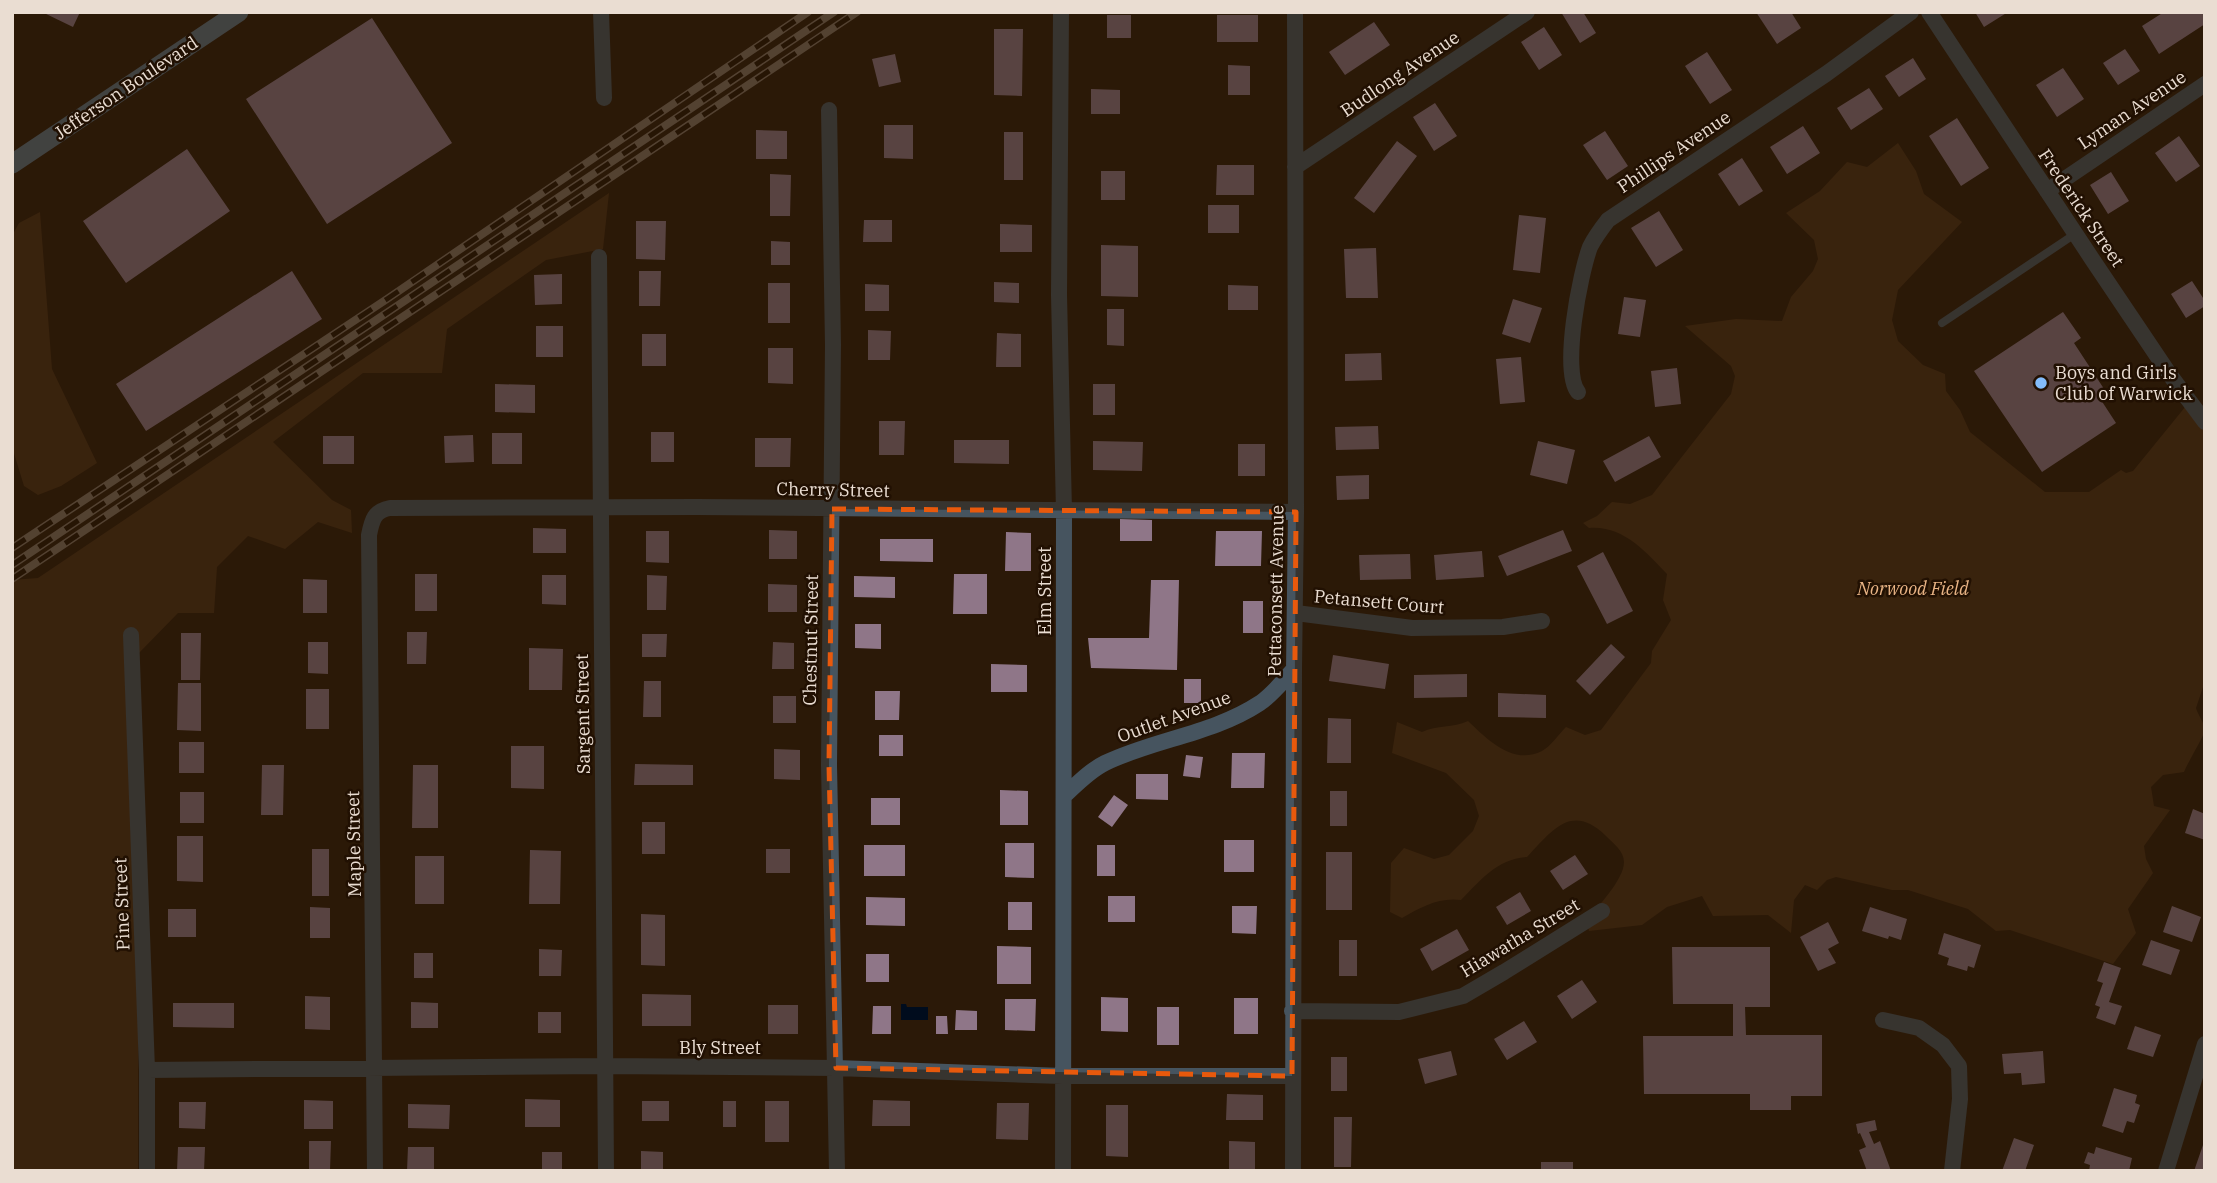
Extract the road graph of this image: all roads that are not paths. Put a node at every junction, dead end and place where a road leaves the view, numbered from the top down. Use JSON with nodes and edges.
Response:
{"nodes":[{"id":1,"x":239,"y":12,"type":"edge"},
{"id":2,"x":601,"y":12,"type":"edge"},
{"id":3,"x":1061,"y":12,"type":"edge"},
{"id":4,"x":1295,"y":12,"type":"edge"},
{"id":5,"x":1527,"y":12,"type":"edge"},
{"id":6,"x":1911,"y":12,"type":"edge"},
{"id":7,"x":1929,"y":12,"type":"edge"},
{"id":8,"x":2205,"y":84,"type":"edge"},
{"id":9,"x":604,"y":98,"type":"dead end"},
{"id":10,"x":829,"y":110,"type":"dead end"},
{"id":11,"x":12,"y":164,"type":"edge"},
{"id":12,"x":1295,"y":167,"type":"junction"},
{"id":13,"x":2047,"y":191,"type":"junction"},
{"id":14,"x":2075,"y":234,"type":"junction"},
{"id":15,"x":599,"y":257,"type":"dead end"},
{"id":16,"x":1942,"y":323,"type":"dead end"},
{"id":17,"x":1578,"y":392,"type":"dead end"},
{"id":18,"x":2205,"y":422,"type":"edge"},
{"id":19,"x":599,"y":509,"type":"junction"},
{"id":20,"x":832,"y":509,"type":"junction"},
{"id":21,"x":1064,"y":511,"type":"junction"},
{"id":22,"x":1296,"y":512,"type":"junction"},
{"id":23,"x":372,"y":517,"type":"joint"},
{"id":24,"x":1296,"y":613,"type":"junction"},
{"id":25,"x":1542,"y":621,"type":"dead end"},
{"id":26,"x":131,"y":635,"type":"dead end"},
{"id":27,"x":1294,"y":669,"type":"junction"},
{"id":28,"x":1064,"y":796,"type":"junction"},
{"id":29,"x":1602,"y":911,"type":"dead end"},
{"id":30,"x":1292,"y":1011,"type":"junction"},
{"id":31,"x":1883,"y":1020,"type":"dead end"},
{"id":32,"x":2205,"y":1044,"type":"edge"},
{"id":33,"x":606,"y":1066,"type":"junction"},
{"id":34,"x":376,"y":1068,"type":"junction"},
{"id":35,"x":836,"y":1068,"type":"junction"},
{"id":36,"x":147,"y":1070,"type":"junction"},
{"id":37,"x":1062,"y":1076,"type":"junction"},
{"id":38,"x":1292,"y":1076,"type":"junction"},
{"id":39,"x":147,"y":1171,"type":"edge"},
{"id":40,"x":376,"y":1171,"type":"edge"},
{"id":41,"x":607,"y":1171,"type":"edge"},
{"id":42,"x":837,"y":1171,"type":"edge"},
{"id":43,"x":1063,"y":1171,"type":"edge"},
{"id":44,"x":1293,"y":1171,"type":"edge"},
{"id":45,"x":1952,"y":1171,"type":"edge"},
{"id":46,"x":2166,"y":1171,"type":"edge"}],
"edges":[{"from":1,"to":11,"type":"main road","name":"Jefferson Boulevard"},
{"from":2,"to":9,"type":"street"},
{"from":3,"to":21,"type":"street","name":"Elm Street"},
{"from":4,"to":12,"type":"street","name":"Pettaconsett Avenue"},
{"from":5,"to":12,"type":"street","name":"Budlong Avenue"},
{"from":6,"to":17,"type":"street","name":"Phillips Avenue"},
{"from":7,"to":13,"type":"street","name":"Frederick Street"},
{"from":8,"to":13,"type":"street","name":"Lyman Avenue"},
{"from":10,"to":20,"type":"street","name":"Chestnut Street"},
{"from":12,"to":22,"type":"street","name":"Pettaconsett Avenue"},
{"from":13,"to":14,"type":"street","name":"Frederick Street"},
{"from":14,"to":16,"type":"lane"},
{"from":14,"to":18,"type":"street","name":"Frederick Street"},
{"from":15,"to":19,"type":"street","name":"Sargent Street"},
{"from":19,"to":20,"type":"street","name":"Cherry Street"},
{"from":19,"to":23,"type":"street","name":"Cherry Street"},
{"from":19,"to":33,"type":"street","name":"Sargent Street"},
{"from":20,"to":21,"type":"street","name":"Cherry Street"},
{"from":20,"to":35,"type":"street","name":"Chestnut Street"},
{"from":21,"to":22,"type":"street","name":"Cherry Street"},
{"from":21,"to":28,"type":"street","name":"Elm Street"},
{"from":22,"to":24,"type":"street","name":"Pettaconsett Avenue"},
{"from":23,"to":34,"type":"street","name":"Maple Street"},
{"from":24,"to":25,"type":"street","name":"Petansett Court"},
{"from":24,"to":27,"type":"street","name":"Pettaconsett Avenue"},
{"from":26,"to":36,"type":"street","name":"Pine Street"},
{"from":27,"to":28,"type":"street","name":"Outlet Avenue"},
{"from":27,"to":30,"type":"street","name":"Pettaconsett Avenue"},
{"from":28,"to":37,"type":"street","name":"Elm Street"},
{"from":29,"to":30,"type":"street","name":"Hiawatha Street"},
{"from":30,"to":38,"type":"street","name":"Pettaconsett Avenue"},
{"from":31,"to":45,"type":"street"},
{"from":32,"to":46,"type":"street"},
{"from":33,"to":34,"type":"street","name":"Bly Street"},
{"from":33,"to":35,"type":"street","name":"Bly Street"},
{"from":33,"to":41,"type":"street","name":"Sargent Street"},
{"from":34,"to":36,"type":"street","name":"Bly Street"},
{"from":34,"to":40,"type":"street","name":"Maple Street"},
{"from":35,"to":37,"type":"street","name":"Bly Street"},
{"from":35,"to":42,"type":"street","name":"Chestnut Street"},
{"from":36,"to":39,"type":"street","name":"Pine Street"},
{"from":37,"to":38,"type":"street","name":"Bly Street"},
{"from":37,"to":43,"type":"street","name":"Elm Street"},
{"from":38,"to":44,"type":"street","name":"Pettaconsett Avenue"}]}
